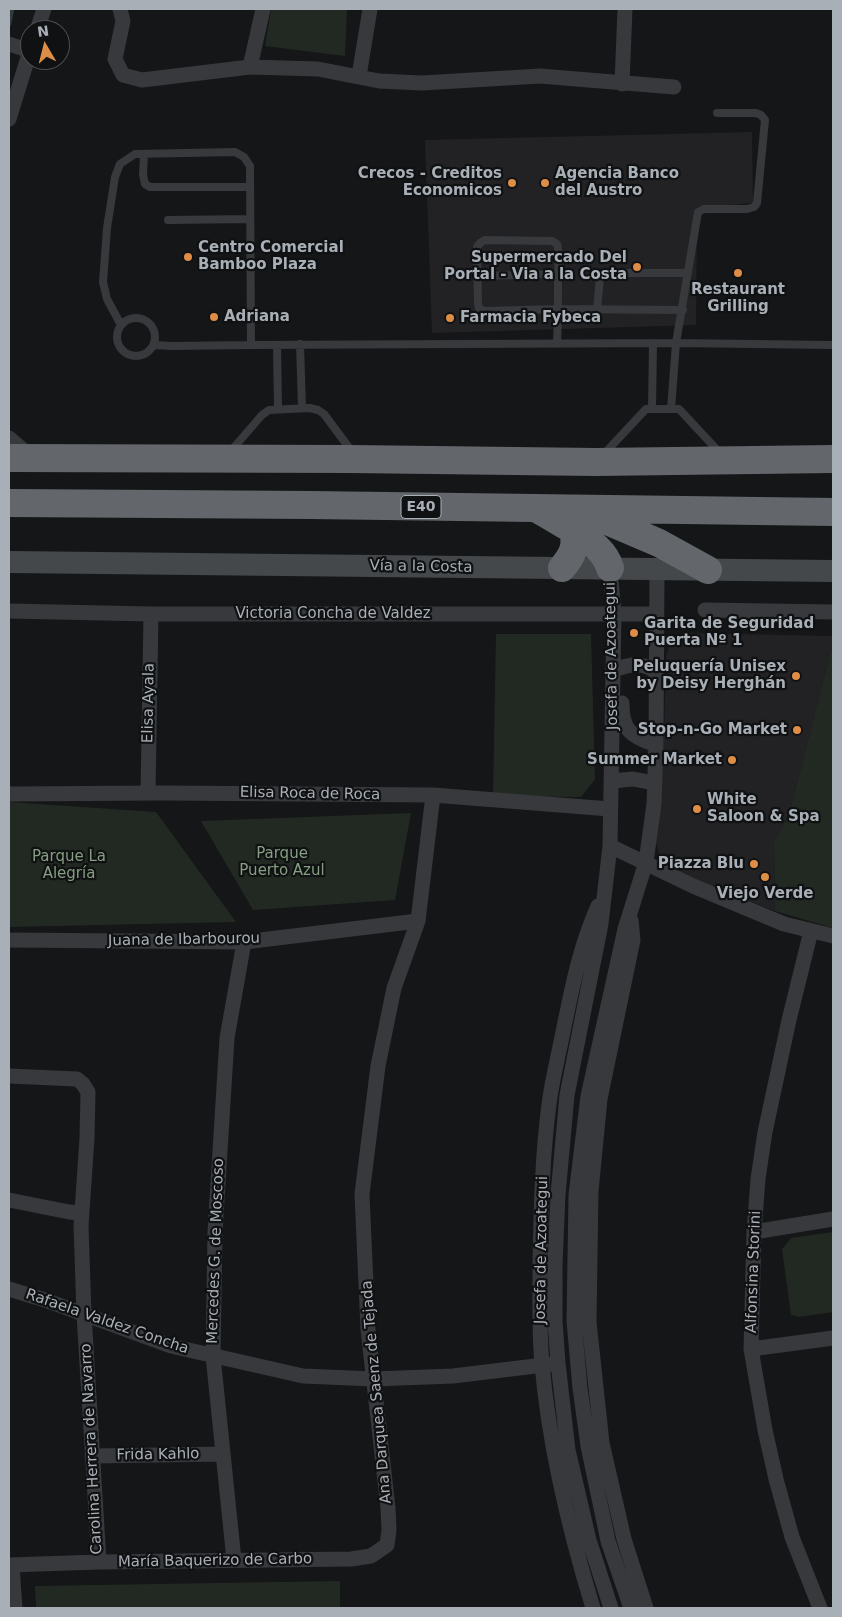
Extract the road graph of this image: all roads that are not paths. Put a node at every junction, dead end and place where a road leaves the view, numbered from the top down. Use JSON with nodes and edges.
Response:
{"nodes":[{"id":1,"x":135,"y":9,"type":"edge"},
{"id":2,"x":263,"y":9,"type":"edge"},
{"id":3,"x":370,"y":9,"type":"edge"},
{"id":4,"x":625,"y":9,"type":"edge"},
{"id":5,"x":122,"y":15,"type":"edge"},
{"id":6,"x":250,"y":67,"type":"junction"},
{"id":7,"x":24,"y":70,"type":"edge"},
{"id":8,"x":359,"y":76,"type":"junction"},
{"id":9,"x":622,"y":84,"type":"junction"},
{"id":10,"x":674,"y":87,"type":"dead end"},
{"id":11,"x":717,"y":113,"type":"dead end"},
{"id":12,"x":9,"y":119,"type":"edge"},
{"id":13,"x":144,"y":154,"type":"junction"},
{"id":14,"x":250,"y":187,"type":"junction"},
{"id":15,"x":250,"y":219,"type":"junction"},
{"id":16,"x":168,"y":220,"type":"dead end"},
{"id":17,"x":688,"y":273,"type":"junction"},
{"id":18,"x":558,"y":274,"type":"junction"},
{"id":19,"x":478,"y":276,"type":"junction"},
{"id":20,"x":558,"y":308,"type":"junction"},
{"id":21,"x":598,"y":310,"type":"junction"},
{"id":22,"x":683,"y":310,"type":"junction"},
{"id":23,"x":121,"y":325,"type":"junction"},
{"id":24,"x":676,"y":343,"type":"junction"},
{"id":25,"x":250,"y":344,"type":"junction"},
{"id":26,"x":300,"y":344,"type":"junction"},
{"id":27,"x":558,"y":344,"type":"junction"},
{"id":28,"x":653,"y":344,"type":"junction"},
{"id":29,"x":154,"y":345,"type":"junction"},
{"id":30,"x":277,"y":345,"type":"junction"},
{"id":31,"x":833,"y":345,"type":"edge"},
{"id":32,"x":278,"y":408,"type":"junction"},
{"id":33,"x":302,"y":408,"type":"junction"},
{"id":34,"x":652,"y":409,"type":"junction"},
{"id":35,"x":671,"y":409,"type":"junction"},
{"id":36,"x":9,"y":438,"type":"edge"},
{"id":37,"x":20,"y":458,"type":"edge"},
{"id":38,"x":225,"y":458,"type":"junction"},
{"id":39,"x":358,"y":459,"type":"junction"},
{"id":40,"x":833,"y":459,"type":"edge"},
{"id":41,"x":727,"y":460,"type":"junction"},
{"id":42,"x":596,"y":462,"type":"junction"},
{"id":43,"x":9,"y":504,"type":"edge"},
{"id":44,"x":833,"y":512,"type":"edge"},
{"id":45,"x":575,"y":519,"type":"junction"},
{"id":46,"x":9,"y":562,"type":"edge"},
{"id":47,"x":562,"y":568,"type":"junction"},
{"id":48,"x":610,"y":568,"type":"junction"},
{"id":49,"x":657,"y":569,"type":"junction"},
{"id":50,"x":708,"y":570,"type":"junction"},
{"id":51,"x":833,"y":571,"type":"edge"},
{"id":52,"x":705,"y":610,"type":"dead end"},
{"id":53,"x":9,"y":611,"type":"edge"},
{"id":54,"x":833,"y":612,"type":"edge"},
{"id":55,"x":150,"y":614,"type":"junction"},
{"id":56,"x":614,"y":614,"type":"junction"},
{"id":57,"x":656,"y":614,"type":"junction"},
{"id":58,"x":657,"y":673,"type":"junction"},
{"id":59,"x":614,"y":674,"type":"junction"},
{"id":60,"x":656,"y":745,"type":"junction"},
{"id":61,"x":612,"y":781,"type":"junction"},
{"id":62,"x":654,"y":783,"type":"junction"},
{"id":63,"x":148,"y":793,"type":"junction"},
{"id":64,"x":9,"y":794,"type":"edge"},
{"id":65,"x":433,"y":796,"type":"junction"},
{"id":66,"x":610,"y":810,"type":"junction"},
{"id":67,"x":610,"y":846,"type":"junction"},
{"id":68,"x":646,"y":862,"type":"junction"},
{"id":69,"x":604,"y":894,"type":"junction"},
{"id":70,"x":630,"y":914,"type":"junction"},
{"id":71,"x":418,"y":921,"type":"junction"},
{"id":72,"x":812,"y":931,"type":"junction"},
{"id":73,"x":833,"y":936,"type":"edge"},
{"id":74,"x":9,"y":940,"type":"edge"},
{"id":75,"x":244,"y":942,"type":"junction"},
{"id":76,"x":9,"y":1076,"type":"edge"},
{"id":77,"x":9,"y":1200,"type":"edge"},
{"id":78,"x":82,"y":1213,"type":"junction"},
{"id":79,"x":833,"y":1219,"type":"edge"},
{"id":80,"x":754,"y":1232,"type":"junction"},
{"id":81,"x":9,"y":1289,"type":"edge"},
{"id":82,"x":84,"y":1314,"type":"junction"},
{"id":83,"x":833,"y":1338,"type":"edge"},
{"id":84,"x":752,"y":1349,"type":"junction"},
{"id":85,"x":213,"y":1356,"type":"junction"},
{"id":86,"x":593,"y":1359,"type":"junction"},
{"id":87,"x":577,"y":1361,"type":"junction"},
{"id":88,"x":558,"y":1363,"type":"junction"},
{"id":89,"x":542,"y":1365,"type":"junction"},
{"id":90,"x":374,"y":1379,"type":"junction"},
{"id":91,"x":223,"y":1454,"type":"junction"},
{"id":92,"x":92,"y":1456,"type":"junction"},
{"id":93,"x":387,"y":1545,"type":"joint"},
{"id":94,"x":234,"y":1560,"type":"junction"},
{"id":95,"x":99,"y":1562,"type":"junction"},
{"id":96,"x":10,"y":1565,"type":"edge"},
{"id":97,"x":16,"y":1608,"type":"edge"},
{"id":98,"x":593,"y":1608,"type":"edge"},
{"id":99,"x":611,"y":1608,"type":"edge"},
{"id":100,"x":631,"y":1608,"type":"edge"},
{"id":101,"x":646,"y":1608,"type":"edge"},
{"id":102,"x":820,"y":1608,"type":"edge"}],
"edges":[{"from":1,"to":5,"type":"street"},
{"from":2,"to":6,"type":"street"},
{"from":3,"to":8,"type":"street"},
{"from":4,"to":9,"type":"street"},
{"from":5,"to":6,"type":"street"},
{"from":6,"to":8,"type":"street"},
{"from":7,"to":12,"type":"street"},
{"from":8,"to":9,"type":"street"},
{"from":9,"to":10,"type":"street"},
{"from":11,"to":17,"type":"lane"},
{"from":13,"to":14,"type":"lane"},
{"from":13,"to":14,"type":"lane"},
{"from":13,"to":23,"type":"lane"},
{"from":14,"to":15,"type":"lane"},
{"from":15,"to":16,"type":"lane"},
{"from":15,"to":25,"type":"lane"},
{"from":17,"to":21,"type":"lane"},
{"from":17,"to":22,"type":"lane"},
{"from":18,"to":19,"type":"lane"},
{"from":18,"to":19,"type":"lane"},
{"from":18,"to":20,"type":"lane"},
{"from":19,"to":20,"type":"lane"},
{"from":20,"to":21,"type":"lane"},
{"from":20,"to":27,"type":"lane"},
{"from":21,"to":22,"type":"lane"},
{"from":22,"to":24,"type":"lane"},
{"from":23,"to":29,"type":"lane"},
{"from":23,"to":29,"type":"lane"},
{"from":24,"to":28,"type":"lane"},
{"from":24,"to":31,"type":"lane"},
{"from":24,"to":35,"type":"lane"},
{"from":25,"to":29,"type":"lane"},
{"from":25,"to":30,"type":"lane"},
{"from":26,"to":27,"type":"lane"},
{"from":26,"to":30,"type":"lane"},
{"from":26,"to":33,"type":"lane"},
{"from":27,"to":28,"type":"lane"},
{"from":28,"to":34,"type":"lane"},
{"from":30,"to":32,"type":"lane"},
{"from":32,"to":33,"type":"lane"},
{"from":32,"to":38,"type":"lane"},
{"from":33,"to":39,"type":"lane"},
{"from":34,"to":35,"type":"lane"},
{"from":34,"to":42,"type":"lane"},
{"from":35,"to":41,"type":"lane"},
{"from":36,"to":37,"type":"street"},
{"from":37,"to":38,"type":"highway"},
{"from":38,"to":39,"type":"highway"},
{"from":39,"to":42,"type":"highway"},
{"from":40,"to":41,"type":"highway"},
{"from":41,"to":42,"type":"highway"},
{"from":43,"to":45,"type":"highway","number":"E40"},
{"from":44,"to":45,"type":"highway"},
{"from":45,"to":47,"type":"highway"},
{"from":45,"to":48,"type":"highway"},
{"from":45,"to":50,"type":"highway"},
{"from":46,"to":47,"type":"street","name":"Vía a la Costa"},
{"from":47,"to":48,"type":"street","name":"Vía a la Costa"},
{"from":48,"to":49,"type":"street","name":"Vía a la Costa"},
{"from":48,"to":56,"type":"street","name":"Josefa de Azoategui"},
{"from":49,"to":50,"type":"street","name":"Vía a la Costa"},
{"from":49,"to":57,"type":"street"},
{"from":50,"to":51,"type":"street","name":"Vía a la Costa"},
{"from":52,"to":54,"type":"street"},
{"from":53,"to":55,"type":"street","name":"Victoria Concha de Valdez"},
{"from":55,"to":56,"type":"street","name":"Victoria Concha de Valdez"},
{"from":55,"to":63,"type":"street","name":"Elisa Ayala"},
{"from":56,"to":57,"type":"street","name":"Victoria Concha de Valdez"},
{"from":56,"to":59,"type":"street","name":"Josefa de Azoategui"},
{"from":57,"to":58,"type":"street"},
{"from":58,"to":59,"type":"street"},
{"from":58,"to":60,"type":"street"},
{"from":59,"to":60,"type":"street"},
{"from":59,"to":61,"type":"street","name":"Josefa de Azoategui"},
{"from":60,"to":62,"type":"street"},
{"from":61,"to":62,"type":"street"},
{"from":61,"to":66,"type":"street","name":"Josefa de Azoategui"},
{"from":62,"to":68,"type":"street"},
{"from":63,"to":64,"type":"street","name":"Elisa Roca de Roca"},
{"from":63,"to":65,"type":"street","name":"Elisa Roca de Roca"},
{"from":65,"to":66,"type":"street","name":"Elisa Roca de Roca"},
{"from":65,"to":71,"type":"street","name":"Ana Darquea Saenz de Tejada"},
{"from":66,"to":67,"type":"street","name":"Josefa de Azoategui"},
{"from":67,"to":68,"type":"street"},
{"from":67,"to":69,"type":"street","name":"Josefa de Azoategui"},
{"from":68,"to":70,"type":"street"},
{"from":68,"to":72,"type":"street"},
{"from":69,"to":88,"type":"street","name":"Josefa de Azoategui"},
{"from":69,"to":89,"type":"street","name":"Josefa de Azoategui"},
{"from":70,"to":86,"type":"street"},
{"from":70,"to":87,"type":"street"},
{"from":71,"to":75,"type":"street","name":"Juana de Ibarbourou"},
{"from":71,"to":90,"type":"street","name":"Ana Darquea Saenz de Tejada"},
{"from":72,"to":73,"type":"street"},
{"from":72,"to":80,"type":"street","name":"Alfonsina Storini"},
{"from":74,"to":75,"type":"street","name":"Juana de Ibarbourou"},
{"from":75,"to":85,"type":"street","name":"Mercedes G. de Moscoso"},
{"from":76,"to":78,"type":"street","name":"Carolina Herrera de Navarro"},
{"from":77,"to":78,"type":"street"},
{"from":78,"to":82,"type":"street","name":"Carolina Herrera de Navarro"},
{"from":79,"to":80,"type":"street"},
{"from":80,"to":84,"type":"street","name":"Alfonsina Storini"},
{"from":81,"to":82,"type":"street","name":"Rafaela Valdez Concha"},
{"from":82,"to":85,"type":"street","name":"Rafaela Valdez Concha"},
{"from":82,"to":92,"type":"street","name":"Carolina Herrera de Navarro"},
{"from":83,"to":84,"type":"street"},
{"from":84,"to":102,"type":"street","name":"Alfonsina Storini"},
{"from":85,"to":90,"type":"street","name":"Rafaela Valdez Concha"},
{"from":85,"to":91,"type":"street","name":"Mercedes G. de Moscoso"},
{"from":86,"to":87,"type":"street","name":"Rafaela Valdez Concha"},
{"from":86,"to":101,"type":"street"},
{"from":87,"to":88,"type":"street","name":"Rafaela Valdez Concha"},
{"from":87,"to":100,"type":"street"},
{"from":88,"to":89,"type":"street","name":"Rafaela Valdez Concha"},
{"from":88,"to":99,"type":"street","name":"Josefa de Azoategui"},
{"from":89,"to":90,"type":"street","name":"Rafaela Valdez Concha"},
{"from":89,"to":98,"type":"street","name":"Josefa de Azoategui"},
{"from":90,"to":93,"type":"street","name":"Ana Darquea Saenz de Tejada"},
{"from":91,"to":92,"type":"street","name":"Frida Kahlo"},
{"from":91,"to":94,"type":"street","name":"Mercedes G. de Moscoso"},
{"from":92,"to":95,"type":"street","name":"Carolina Herrera de Navarro"},
{"from":93,"to":94,"type":"street","name":"María Baquerizo de Carbo"},
{"from":94,"to":95,"type":"street","name":"María Baquerizo de Carbo"},
{"from":95,"to":96,"type":"street","name":"María Baquerizo de Carbo"},
{"from":96,"to":97,"type":"street"}]}
